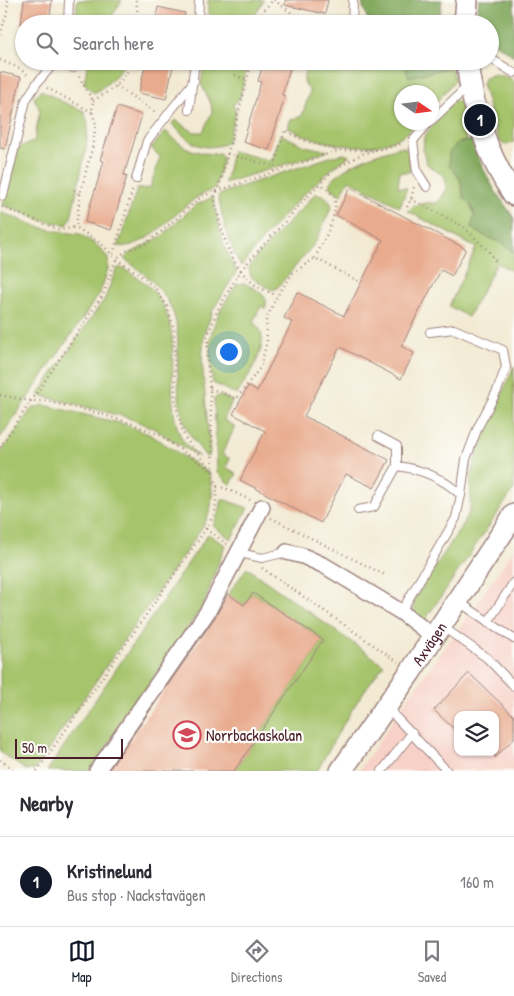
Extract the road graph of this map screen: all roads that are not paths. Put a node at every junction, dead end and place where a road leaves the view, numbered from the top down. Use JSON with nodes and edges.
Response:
{"nodes":[{"id":1,"x":69,"y":0,"type":"edge"},
{"id":2,"x":199,"y":0,"type":"edge"},
{"id":3,"x":353,"y":0,"type":"edge"},
{"id":4,"x":467,"y":0,"type":"edge"},
{"id":5,"x":68,"y":15,"type":"edge"},
{"id":6,"x":198,"y":15,"type":"edge"},
{"id":7,"x":352,"y":15,"type":"edge"},
{"id":8,"x":466,"y":15,"type":"edge"},
{"id":9,"x":499,"y":64,"type":"edge"},
{"id":10,"x":48,"y":70,"type":"edge"},
{"id":11,"x":195,"y":70,"type":"edge"},
{"id":12,"x":468,"y":70,"type":"edge"},
{"id":13,"x":514,"y":73,"type":"edge"},
{"id":14,"x":194,"y":81,"type":"junction"},
{"id":15,"x":469,"y":84,"type":"junction"},
{"id":16,"x":189,"y":110,"type":"dead end"},
{"id":17,"x":439,"y":113,"type":"edge"},
{"id":18,"x":422,"y":130,"type":"edge"},
{"id":19,"x":136,"y":179,"type":"road end"},
{"id":20,"x":427,"y":187,"type":"dead end"},
{"id":21,"x":512,"y":187,"type":"edge"},
{"id":22,"x":3,"y":196,"type":"dead end"},
{"id":23,"x":430,"y":332,"type":"dead end"},
{"id":24,"x":378,"y":436,"type":"dead end"},
{"id":25,"x":397,"y":466,"type":"junction"},
{"id":26,"x":461,"y":495,"type":"junction"},
{"id":27,"x":262,"y":507,"type":"road end"},
{"id":28,"x":358,"y":510,"type":"dead end"},
{"id":29,"x":514,"y":515,"type":"edge"},
{"id":30,"x":287,"y":552,"type":"joint"},
{"id":31,"x":240,"y":553,"type":"junction"},
{"id":32,"x":514,"y":582,"type":"edge"},
{"id":33,"x":457,"y":601,"type":"junction"},
{"id":34,"x":401,"y":612,"type":"junction"},
{"id":35,"x":488,"y":622,"type":"junction"},
{"id":36,"x":438,"y":631,"type":"junction"},
{"id":37,"x":514,"y":639,"type":"edge"},
{"id":38,"x":514,"y":686,"type":"edge"},
{"id":39,"x":386,"y":706,"type":"junction"},
{"id":40,"x":412,"y":733,"type":"junction"},
{"id":41,"x":97,"y":771,"type":"edge"},
{"id":42,"x":341,"y":771,"type":"edge"},
{"id":43,"x":382,"y":771,"type":"edge"},
{"id":44,"x":447,"y":771,"type":"edge"}],
"edges":[{"from":1,"to":5,"type":"lane"},
{"from":2,"to":6,"type":"lane"},
{"from":3,"to":7,"type":"lane"},
{"from":4,"to":8,"type":"street"},
{"from":9,"to":13,"type":"lane"},
{"from":10,"to":22,"type":"lane"},
{"from":11,"to":14,"type":"lane"},
{"from":12,"to":15,"type":"street"},
{"from":14,"to":16,"type":"lane"},
{"from":14,"to":19,"type":"lane"},
{"from":15,"to":17,"type":"lane"},
{"from":15,"to":21,"type":"street"},
{"from":18,"to":20,"type":"lane"},
{"from":23,"to":26,"type":"lane"},
{"from":24,"to":25,"type":"lane"},
{"from":25,"to":26,"type":"lane"},
{"from":25,"to":28,"type":"lane"},
{"from":26,"to":34,"type":"lane"},
{"from":27,"to":31,"type":"street"},
{"from":29,"to":33,"type":"street","name":"Axvägen"},
{"from":30,"to":31,"type":"lane"},
{"from":30,"to":34,"type":"street"},
{"from":31,"to":41,"type":"street"},
{"from":32,"to":35,"type":"lane"},
{"from":33,"to":35,"type":"lane"},
{"from":33,"to":36,"type":"street","name":"Axvägen"},
{"from":34,"to":36,"type":"street"},
{"from":35,"to":37,"type":"lane"},
{"from":36,"to":38,"type":"lane"},
{"from":36,"to":39,"type":"street","name":"Axvägen"},
{"from":39,"to":40,"type":"lane"},
{"from":39,"to":42,"type":"street","name":"Axvägen"},
{"from":40,"to":43,"type":"lane"},
{"from":40,"to":44,"type":"lane"}]}
